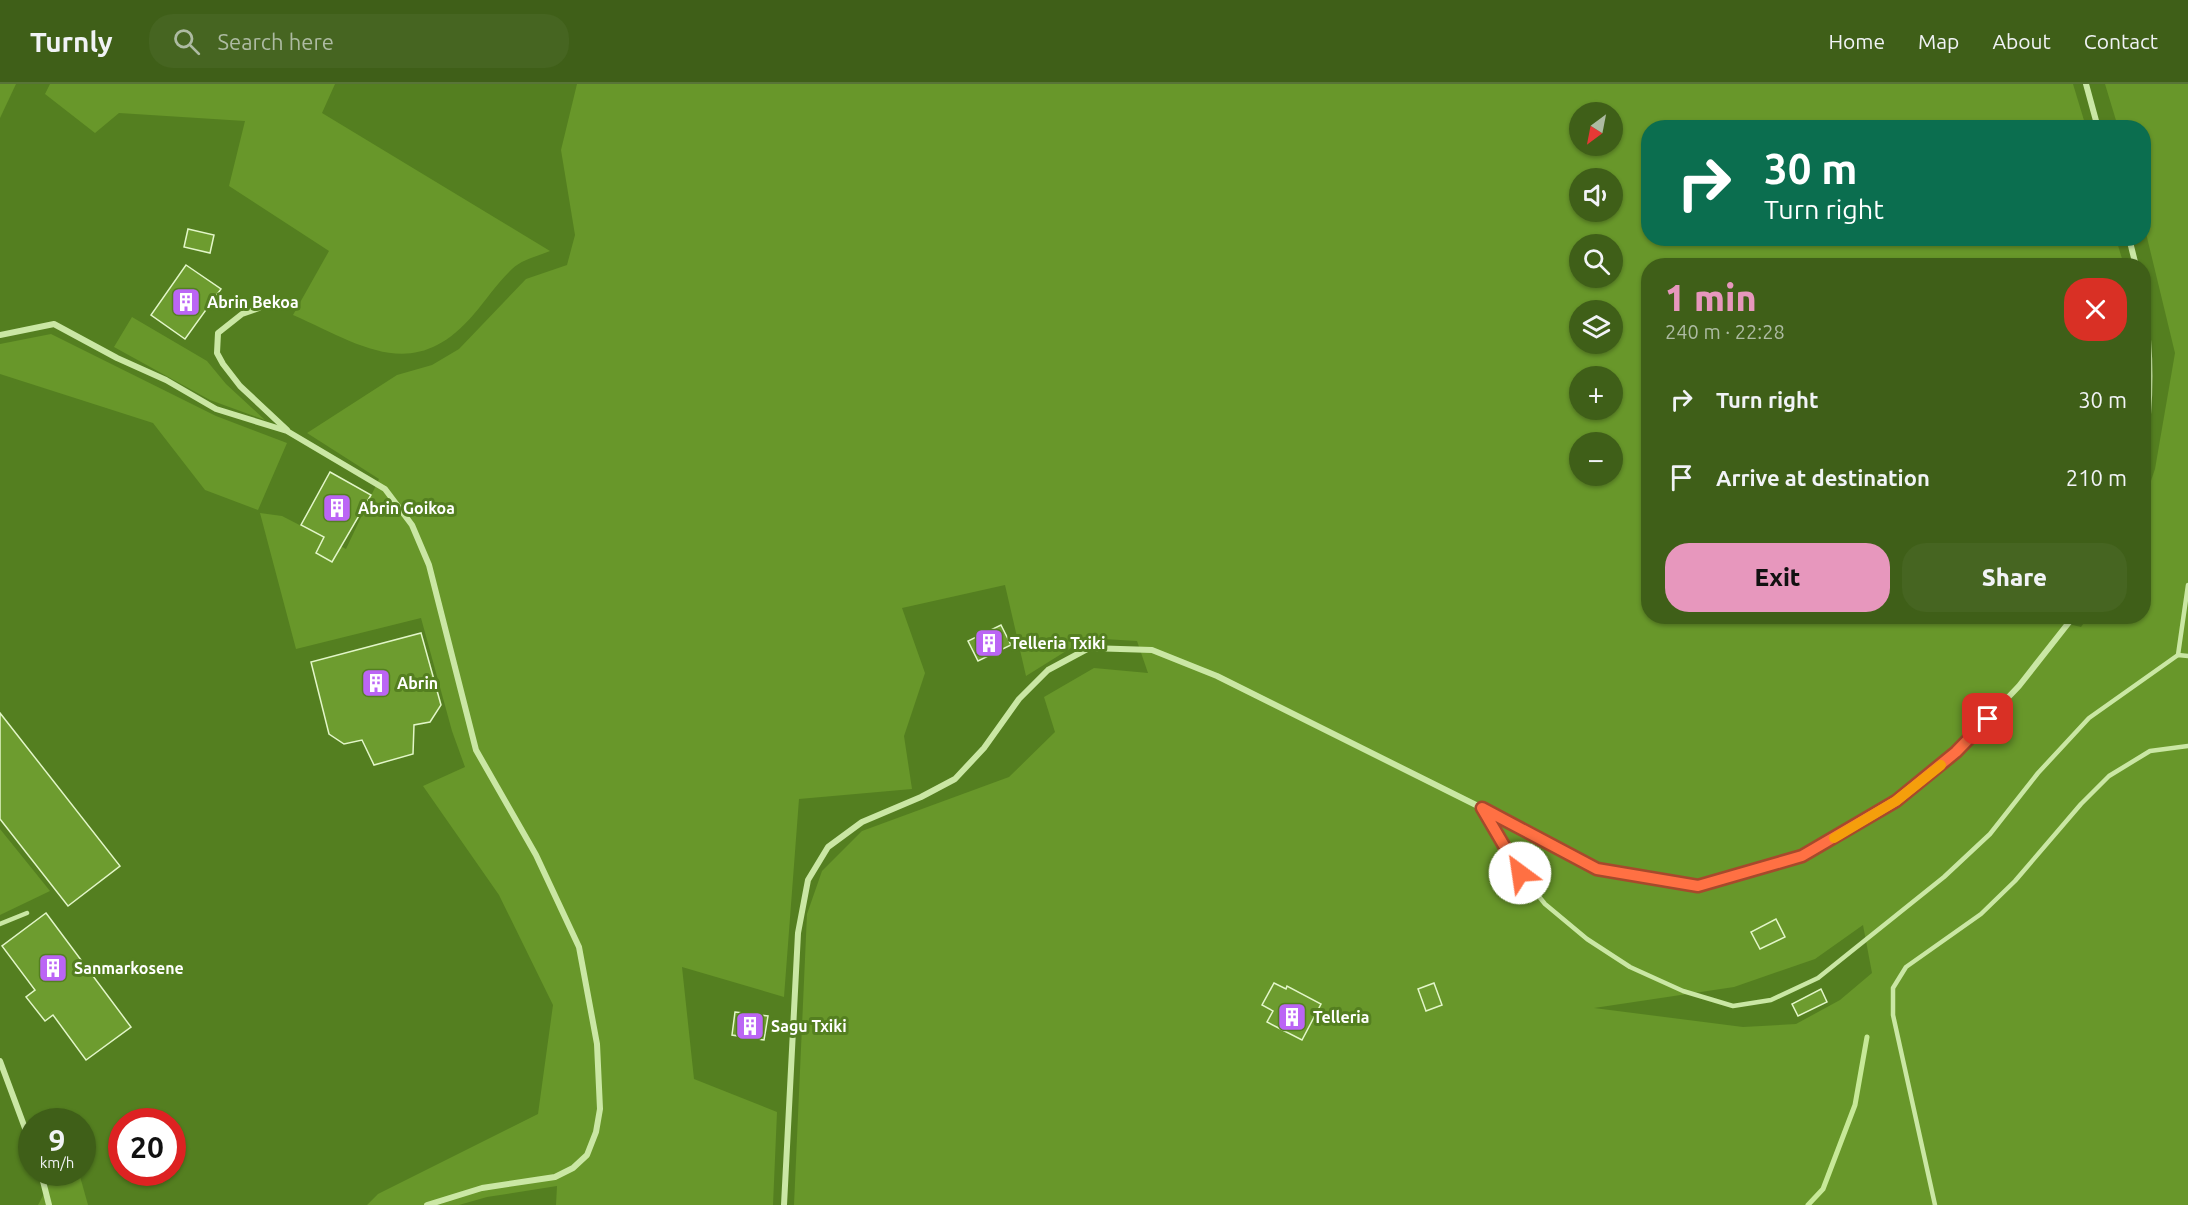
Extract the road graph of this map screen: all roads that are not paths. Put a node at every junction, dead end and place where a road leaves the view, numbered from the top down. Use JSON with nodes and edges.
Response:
{"nodes":[{"id":1,"x":2086,"y":84,"type":"edge"},
{"id":2,"x":2096,"y":120,"type":"edge"},
{"id":3,"x":259,"y":308,"type":"dead end"},
{"id":4,"x":0,"y":335,"type":"edge"},
{"id":5,"x":287,"y":431,"type":"junction"},
{"id":6,"x":2188,"y":585,"type":"edge"},
{"id":7,"x":2068,"y":624,"type":"edge"},
{"id":8,"x":2178,"y":655,"type":"junction"},
{"id":9,"x":2188,"y":656,"type":"edge"},
{"id":10,"x":2188,"y":746,"type":"edge"},
{"id":11,"x":1482,"y":808,"type":"junction"},
{"id":12,"x":27,"y":913,"type":"dead end"},
{"id":13,"x":0,"y":924,"type":"edge"},
{"id":14,"x":0,"y":1061,"type":"edge"},
{"id":15,"x":18,"y":1109,"type":"edge"},
{"id":16,"x":44,"y":1186,"type":"edge"},
{"id":17,"x":49,"y":1205,"type":"edge"},
{"id":18,"x":428,"y":1205,"type":"edge"},
{"id":19,"x":784,"y":1205,"type":"edge"},
{"id":20,"x":1935,"y":1205,"type":"edge"}],
"edges":[{"from":1,"to":2,"type":"street"},
{"from":3,"to":5,"type":"street"},
{"from":4,"to":5,"type":"street"},
{"from":5,"to":18,"type":"street"},
{"from":6,"to":8,"type":"lane"},
{"from":7,"to":11,"type":"street"},
{"from":8,"to":9,"type":"lane"},
{"from":8,"to":11,"type":"lane"},
{"from":10,"to":20,"type":"lane"},
{"from":11,"to":19,"type":"street"},
{"from":12,"to":13,"type":"lane"},
{"from":14,"to":15,"type":"street"},
{"from":16,"to":17,"type":"street"}]}
